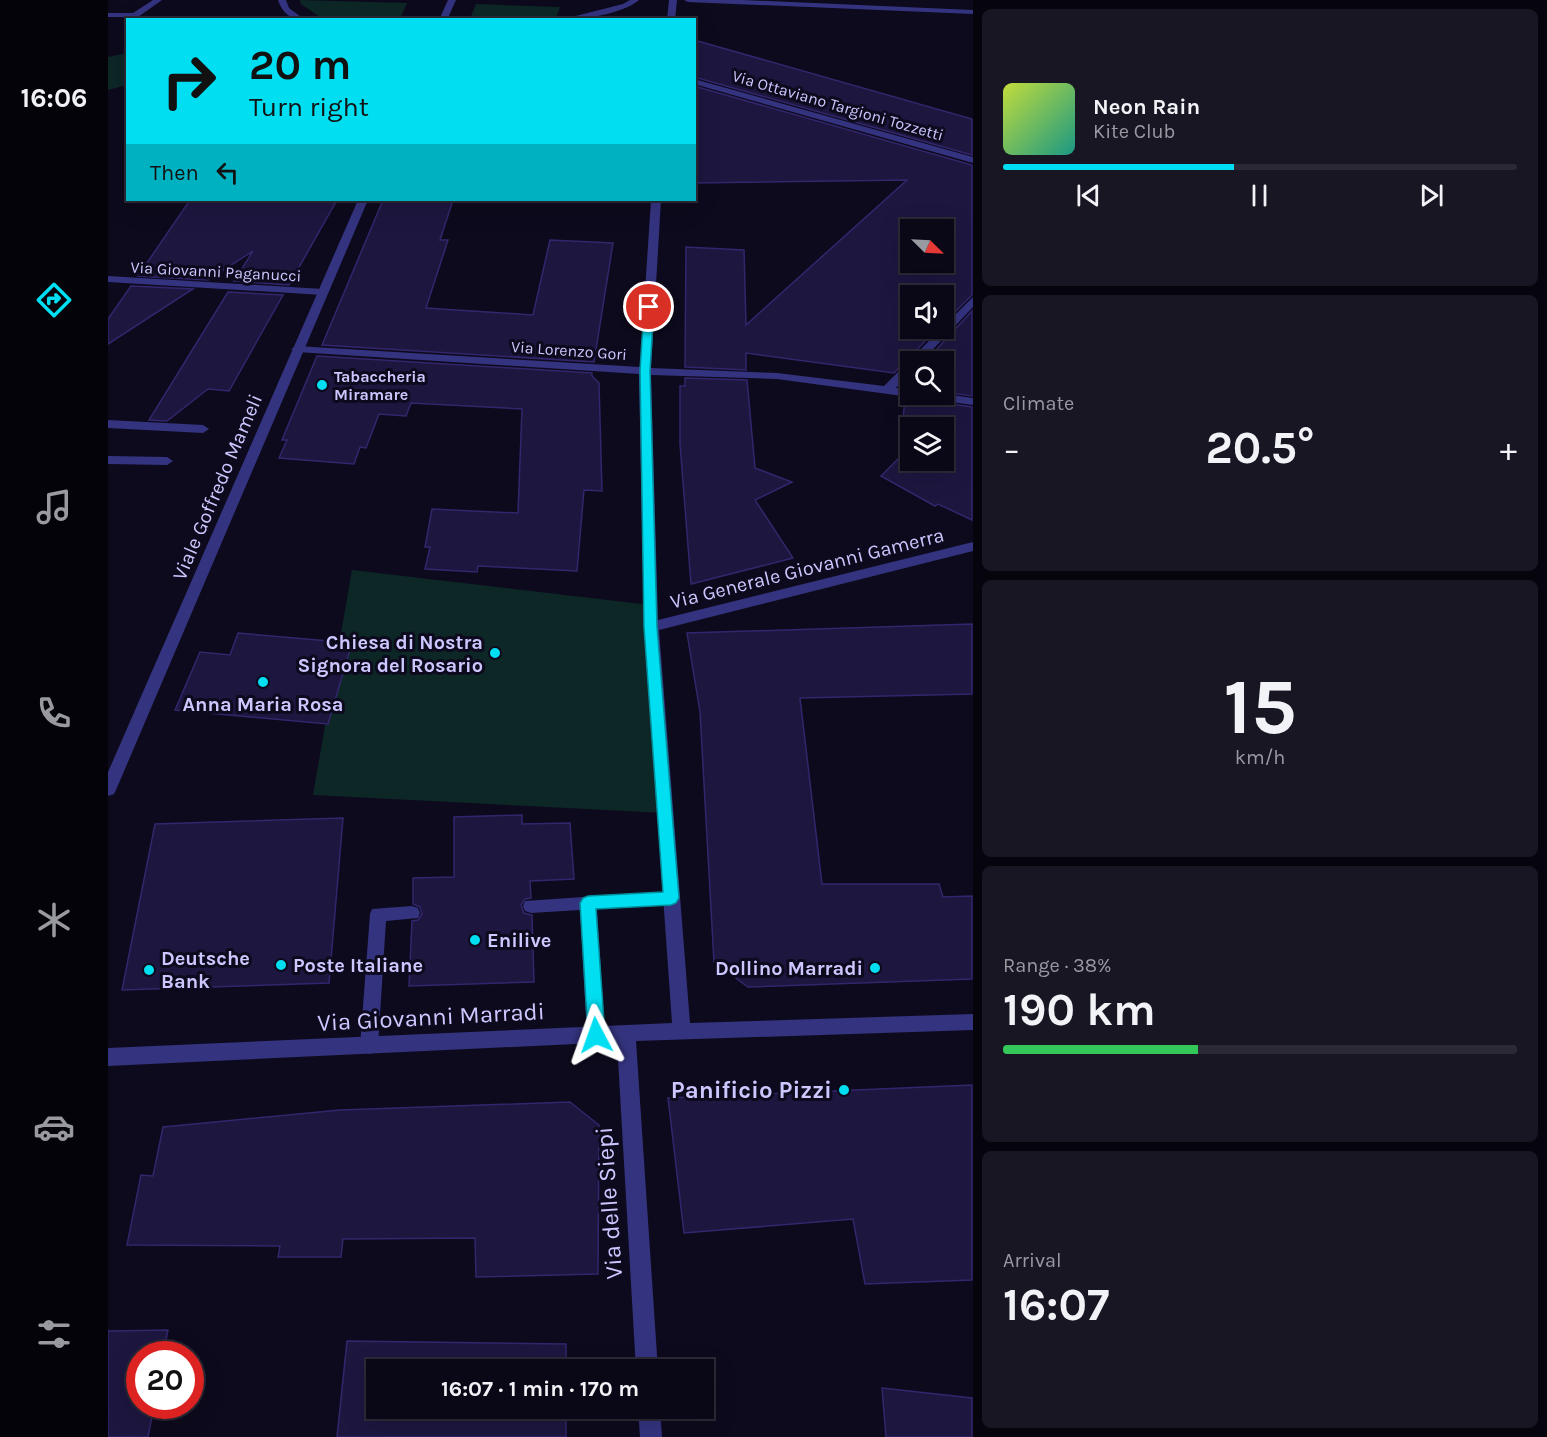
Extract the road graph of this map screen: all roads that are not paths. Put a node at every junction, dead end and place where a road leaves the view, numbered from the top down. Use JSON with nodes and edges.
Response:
{"nodes":[{"id":1,"x":158,"y":0,"type":"edge"},
{"id":2,"x":282,"y":0,"type":"edge"},
{"id":3,"x":452,"y":0,"type":"edge"},
{"id":4,"x":635,"y":0,"type":"edge"},
{"id":5,"x":673,"y":0,"type":"edge"},
{"id":6,"x":688,"y":0,"type":"edge"},
{"id":7,"x":972,"y":12,"type":"edge"},
{"id":8,"x":108,"y":15,"type":"edge"},
{"id":9,"x":298,"y":18,"type":"edge"},
{"id":10,"x":444,"y":18,"type":"edge"},
{"id":11,"x":573,"y":18,"type":"edge"},
{"id":12,"x":671,"y":18,"type":"edge"},
{"id":13,"x":696,"y":82,"type":"edge"},
{"id":14,"x":972,"y":160,"type":"edge"},
{"id":15,"x":363,"y":201,"type":"edge"},
{"id":16,"x":656,"y":201,"type":"edge"},
{"id":17,"x":108,"y":279,"type":"edge"},
{"id":18,"x":323,"y":292,"type":"junction"},
{"id":19,"x":972,"y":300,"type":"edge"},
{"id":20,"x":297,"y":349,"type":"junction"},
{"id":21,"x":924,"y":351,"type":"edge"},
{"id":22,"x":645,"y":371,"type":"junction"},
{"id":23,"x":900,"y":376,"type":"edge"},
{"id":24,"x":888,"y":389,"type":"junction"},
{"id":25,"x":900,"y":391,"type":"edge"},
{"id":26,"x":954,"y":399,"type":"edge"},
{"id":27,"x":972,"y":402,"type":"edge"},
{"id":28,"x":108,"y":424,"type":"edge"},
{"id":29,"x":204,"y":429,"type":"dead end"},
{"id":30,"x":108,"y":460,"type":"edge"},
{"id":31,"x":167,"y":461,"type":"dead end"},
{"id":32,"x":972,"y":546,"type":"edge"},
{"id":33,"x":651,"y":627,"type":"junction"},
{"id":34,"x":108,"y":790,"type":"edge"},
{"id":35,"x":671,"y":898,"type":"junction"},
{"id":36,"x":588,"y":903,"type":"junction"},
{"id":37,"x":531,"y":906,"type":"dead end"},
{"id":38,"x":412,"y":913,"type":"dead end"},
{"id":39,"x":972,"y":1022,"type":"edge"},
{"id":40,"x":682,"y":1031,"type":"junction"},
{"id":41,"x":626,"y":1034,"type":"junction"},
{"id":42,"x":596,"y":1035,"type":"junction"},
{"id":43,"x":369,"y":1046,"type":"junction"},
{"id":44,"x":108,"y":1057,"type":"edge"},
{"id":45,"x":646,"y":1359,"type":"edge"},
{"id":46,"x":650,"y":1419,"type":"edge"},
{"id":47,"x":651,"y":1437,"type":"edge"}],
"edges":[{"from":1,"to":8,"type":"street"},
{"from":2,"to":9,"type":"street"},
{"from":3,"to":10,"type":"street"},
{"from":4,"to":11,"type":"street"},
{"from":5,"to":12,"type":"street"},
{"from":6,"to":7,"type":"street"},
{"from":13,"to":14,"type":"street","name":"Via Ottaviano Targioni Tozzetti"},
{"from":15,"to":18,"type":"street","name":"Viale Goffredo Mameli"},
{"from":16,"to":22,"type":"street"},
{"from":17,"to":18,"type":"street","name":"Via Giovanni Paganucci"},
{"from":18,"to":20,"type":"street","name":"Viale Goffredo Mameli"},
{"from":19,"to":21,"type":"street"},
{"from":20,"to":22,"type":"street","name":"Via Lorenzo Gori"},
{"from":20,"to":34,"type":"street","name":"Viale Goffredo Mameli"},
{"from":22,"to":24,"type":"street","name":"Via Lorenzo Gori"},
{"from":22,"to":33,"type":"street"},
{"from":23,"to":24,"type":"street"},
{"from":24,"to":25,"type":"street","name":"Via Lorenzo Gori"},
{"from":26,"to":27,"type":"street"},
{"from":28,"to":29,"type":"street"},
{"from":30,"to":31,"type":"street"},
{"from":32,"to":33,"type":"street","name":"Via Generale Giovanni Gamerra"},
{"from":33,"to":35,"type":"street"},
{"from":35,"to":36,"type":"street"},
{"from":35,"to":40,"type":"street"},
{"from":36,"to":37,"type":"street"},
{"from":36,"to":42,"type":"street"},
{"from":38,"to":43,"type":"street"},
{"from":39,"to":40,"type":"street","name":"Via Giovanni Marradi"},
{"from":40,"to":41,"type":"street","name":"Via Giovanni Marradi"},
{"from":41,"to":42,"type":"street","name":"Via Giovanni Marradi"},
{"from":41,"to":45,"type":"street","name":"Via delle Siepi"},
{"from":42,"to":43,"type":"street","name":"Via Giovanni Marradi"},
{"from":43,"to":44,"type":"street","name":"Via Giovanni Marradi"},
{"from":46,"to":47,"type":"street"}]}
